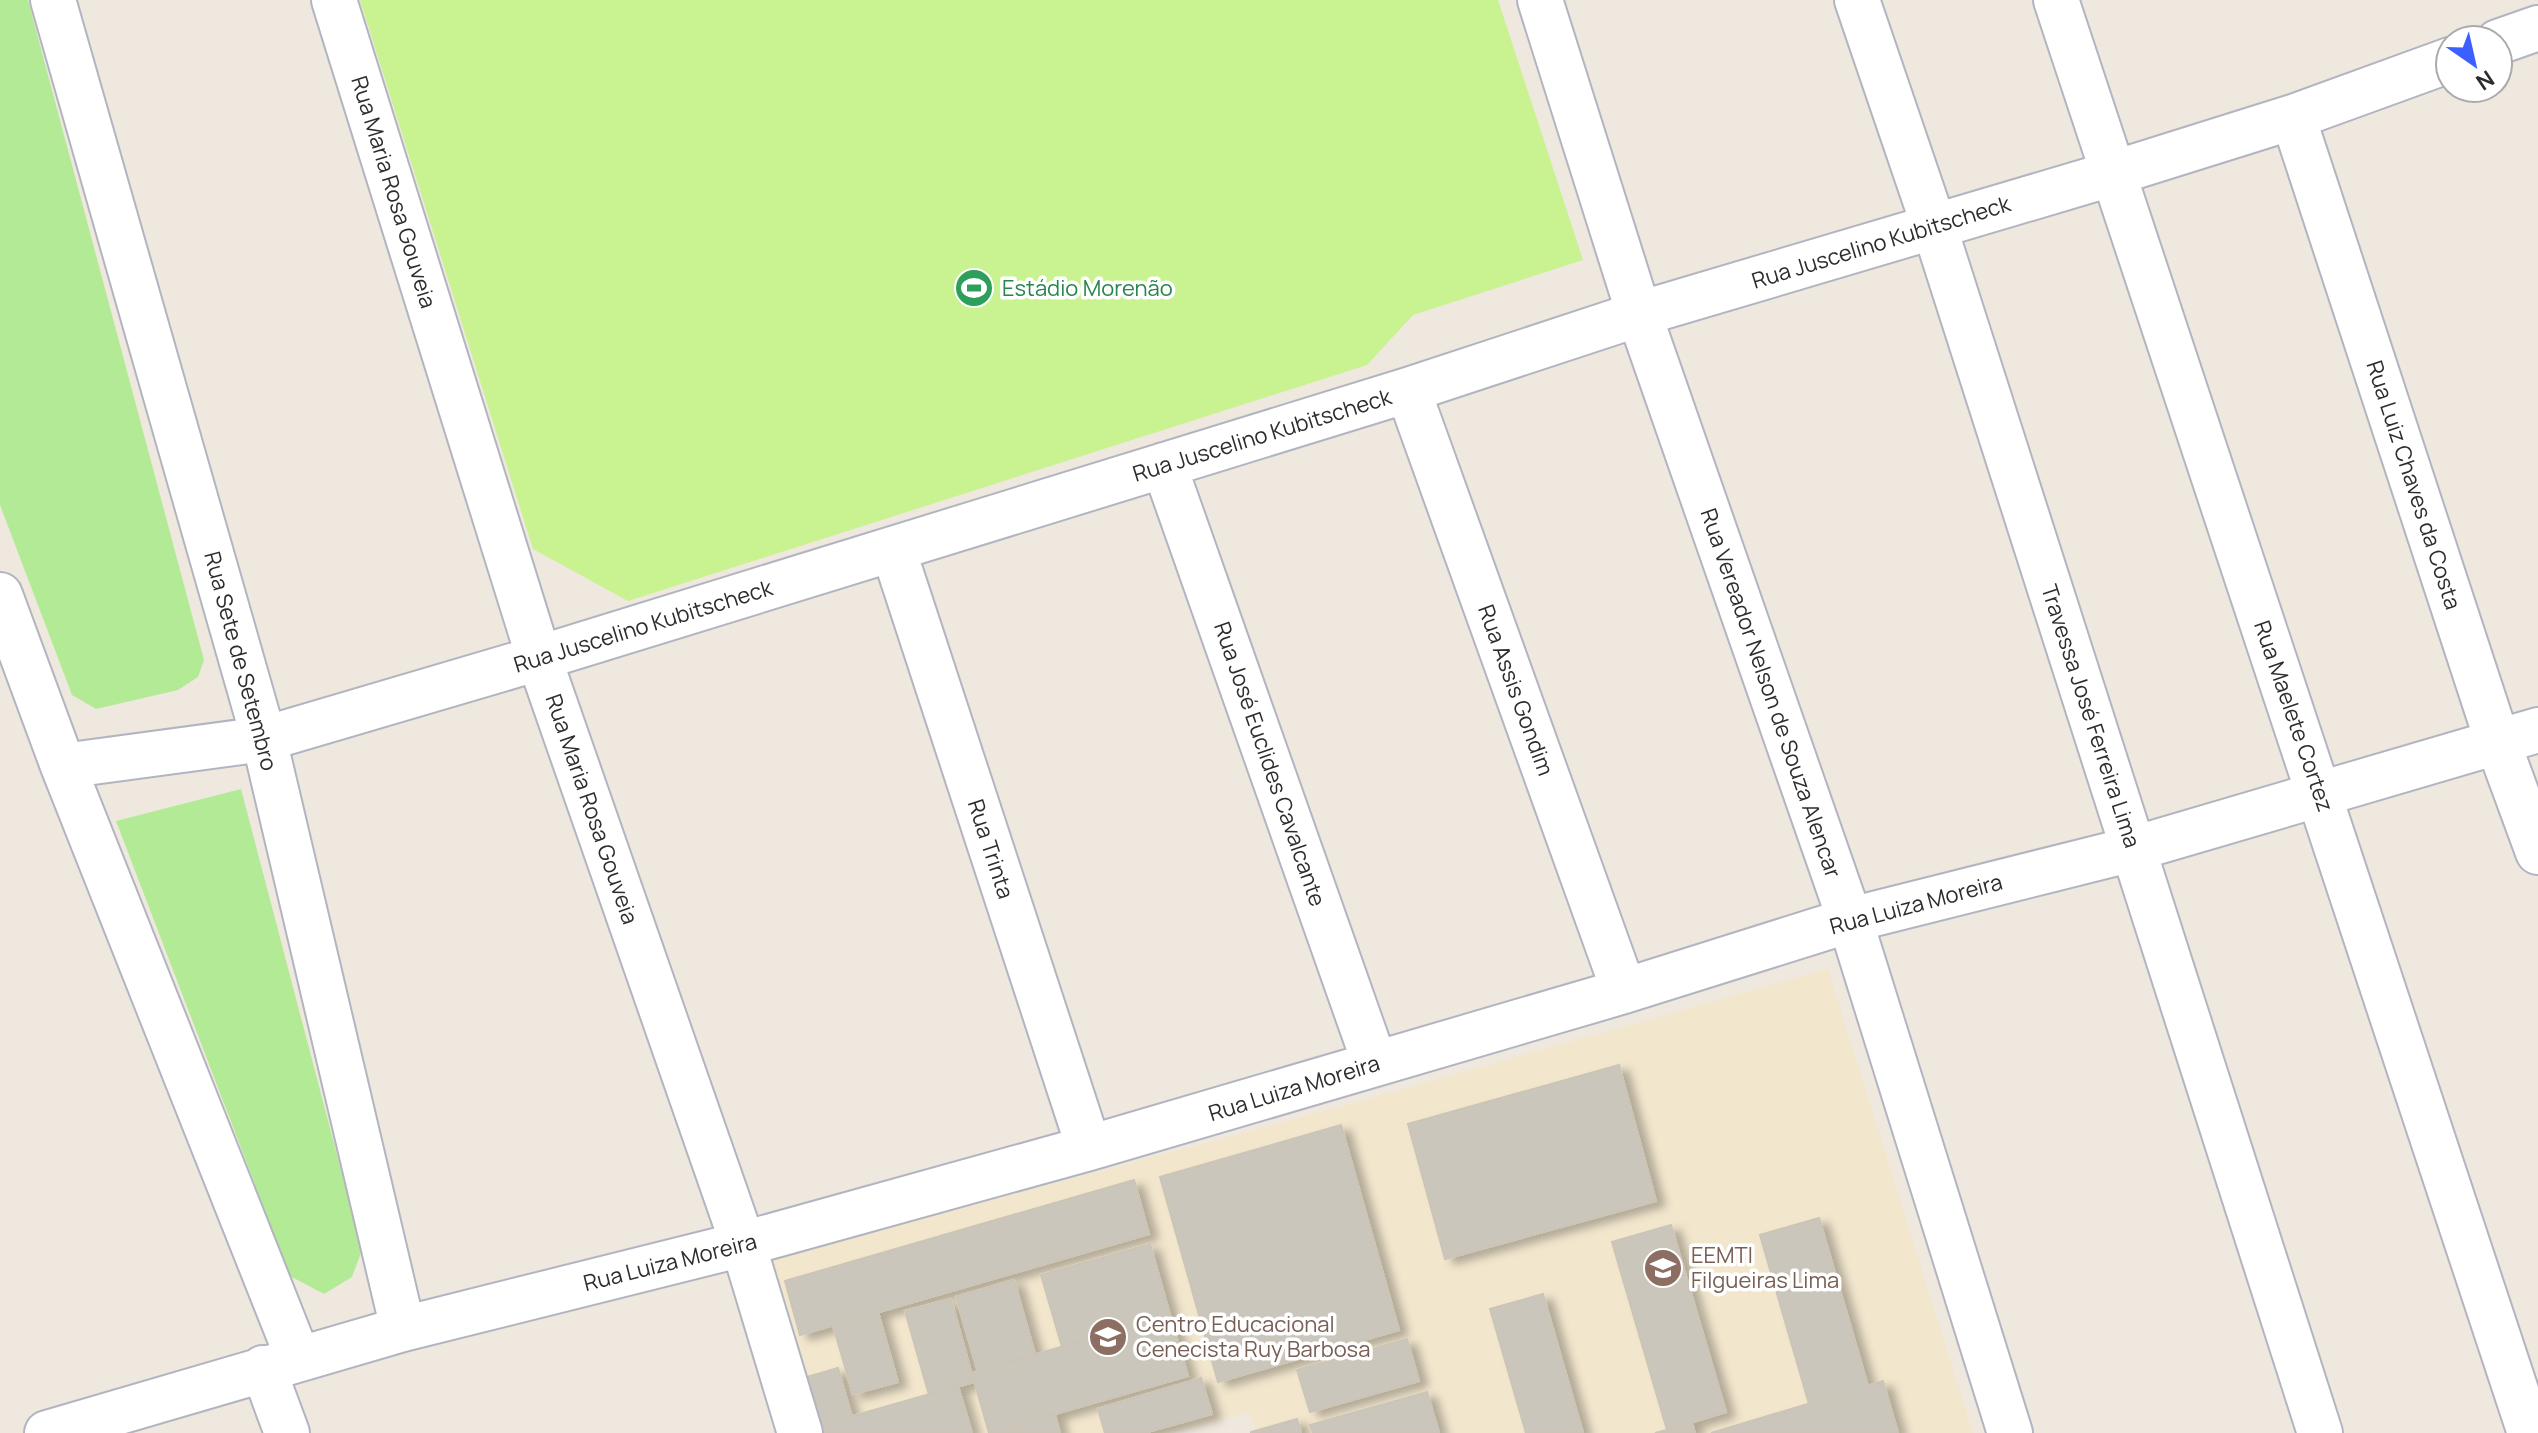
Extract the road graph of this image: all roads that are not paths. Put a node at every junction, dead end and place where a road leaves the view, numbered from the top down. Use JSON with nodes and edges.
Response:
{"nodes":[{"id":1,"x":53,"y":0,"type":"edge"},
{"id":2,"x":334,"y":0,"type":"edge"},
{"id":3,"x":1540,"y":0,"type":"edge"},
{"id":4,"x":1857,"y":0,"type":"edge"},
{"id":5,"x":2056,"y":0,"type":"edge"},
{"id":6,"x":2538,"y":28,"type":"edge"},
{"id":7,"x":2514,"y":36,"type":"edge"},
{"id":8,"x":2434,"y":66,"type":"edge"},
{"id":9,"x":2293,"y":117,"type":"junction"},
{"id":10,"x":2111,"y":174,"type":"junction"},
{"id":11,"x":1934,"y":226,"type":"junction"},
{"id":12,"x":1639,"y":314,"type":"junction"},
{"id":13,"x":1408,"y":390,"type":"junction"},
{"id":14,"x":1164,"y":465,"type":"junction"},
{"id":15,"x":893,"y":549,"type":"junction"},
{"id":16,"x":0,"y":595,"type":"edge"},
{"id":17,"x":539,"y":658,"type":"junction"},
{"id":18,"x":2518,"y":736,"type":"edge"},
{"id":19,"x":264,"y":739,"type":"junction"},
{"id":20,"x":63,"y":766,"type":"junction"},
{"id":21,"x":2320,"y":791,"type":"junction"},
{"id":22,"x":2133,"y":849,"type":"junction"},
{"id":23,"x":2538,"y":852,"type":"edge"},
{"id":24,"x":1850,"y":920,"type":"junction"},
{"id":25,"x":1624,"y":991,"type":"junction"},
{"id":26,"x":1375,"y":1064,"type":"junction"},
{"id":27,"x":1089,"y":1148,"type":"junction"},
{"id":28,"x":743,"y":1244,"type":"junction"},
{"id":29,"x":403,"y":1329,"type":"junction"},
{"id":30,"x":280,"y":1363,"type":"junction"},
{"id":31,"x":47,"y":1433,"type":"edge"},
{"id":32,"x":287,"y":1433,"type":"edge"},
{"id":33,"x":800,"y":1433,"type":"edge"},
{"id":34,"x":2010,"y":1433,"type":"edge"},
{"id":35,"x":2320,"y":1433,"type":"edge"},
{"id":36,"x":2530,"y":1433,"type":"edge"}],
"edges":[{"from":1,"to":19,"type":"street","name":"Rua Sete de Setembro"},
{"from":2,"to":17,"type":"street","name":"Rua Maria Rosa Gouveia"},
{"from":3,"to":12,"type":"street","name":"Rua Vereador Nelson de Souza Alencar"},
{"from":4,"to":11,"type":"street","name":"Travessa José Ferreira Lima"},
{"from":5,"to":10,"type":"street","name":"Rua Maelete Cortez"},
{"from":6,"to":7,"type":"street"},
{"from":8,"to":9,"type":"street","name":"Rua Juscelino Kubitscheck"},
{"from":9,"to":10,"type":"street","name":"Rua Juscelino Kubitscheck"},
{"from":9,"to":18,"type":"street","name":"Rua Luiz Chaves da Costa"},
{"from":10,"to":11,"type":"street","name":"Rua Juscelino Kubitscheck"},
{"from":10,"to":21,"type":"street","name":"Rua Maelete Cortez"},
{"from":11,"to":12,"type":"street","name":"Rua Juscelino Kubitscheck"},
{"from":11,"to":22,"type":"street","name":"Travessa José Ferreira Lima"},
{"from":12,"to":13,"type":"street","name":"Rua Juscelino Kubitscheck"},
{"from":12,"to":24,"type":"street","name":"Rua Vereador Nelson de Souza Alencar"},
{"from":13,"to":14,"type":"street","name":"Rua Juscelino Kubitscheck"},
{"from":13,"to":25,"type":"street","name":"Rua Assis Gondim"},
{"from":14,"to":15,"type":"street","name":"Rua Juscelino Kubitscheck"},
{"from":14,"to":26,"type":"street","name":"Rua José Euclides Cavalcante"},
{"from":15,"to":17,"type":"street","name":"Rua Juscelino Kubitscheck"},
{"from":15,"to":27,"type":"street","name":"Rua Trinta"},
{"from":16,"to":20,"type":"street"},
{"from":17,"to":19,"type":"street","name":"Rua Juscelino Kubitscheck"},
{"from":17,"to":28,"type":"street","name":"Rua Maria Rosa Gouveia"},
{"from":18,"to":21,"type":"street","name":"Rua Luiza Moreira"},
{"from":18,"to":23,"type":"street","name":"Rua Luiz Chaves da Costa"},
{"from":19,"to":20,"type":"street","name":"Rua Juscelino Kubitscheck"},
{"from":19,"to":29,"type":"street","name":"Rua Sete de Setembro"},
{"from":20,"to":30,"type":"street"},
{"from":21,"to":22,"type":"street","name":"Rua Luiza Moreira"},
{"from":21,"to":36,"type":"street","name":"Rua Maelete Cortez"},
{"from":22,"to":24,"type":"street","name":"Rua Luiza Moreira"},
{"from":22,"to":35,"type":"street","name":"Travessa José Ferreira Lima"},
{"from":24,"to":25,"type":"street","name":"Rua Luiza Moreira"},
{"from":24,"to":34,"type":"street","name":"Rua Vereador Nelson de Souza Alencar"},
{"from":25,"to":26,"type":"street","name":"Rua Luiza Moreira"},
{"from":26,"to":27,"type":"street","name":"Rua Luiza Moreira"},
{"from":27,"to":28,"type":"street","name":"Rua Luiza Moreira"},
{"from":28,"to":29,"type":"street","name":"Rua Luiza Moreira"},
{"from":28,"to":33,"type":"street","name":"Rua Maria Rosa Gouveia"},
{"from":29,"to":30,"type":"street","name":"Rua Luiza Moreira"},
{"from":30,"to":31,"type":"street","name":"Rua Luiza Moreira"},
{"from":30,"to":32,"type":"street"}]}
